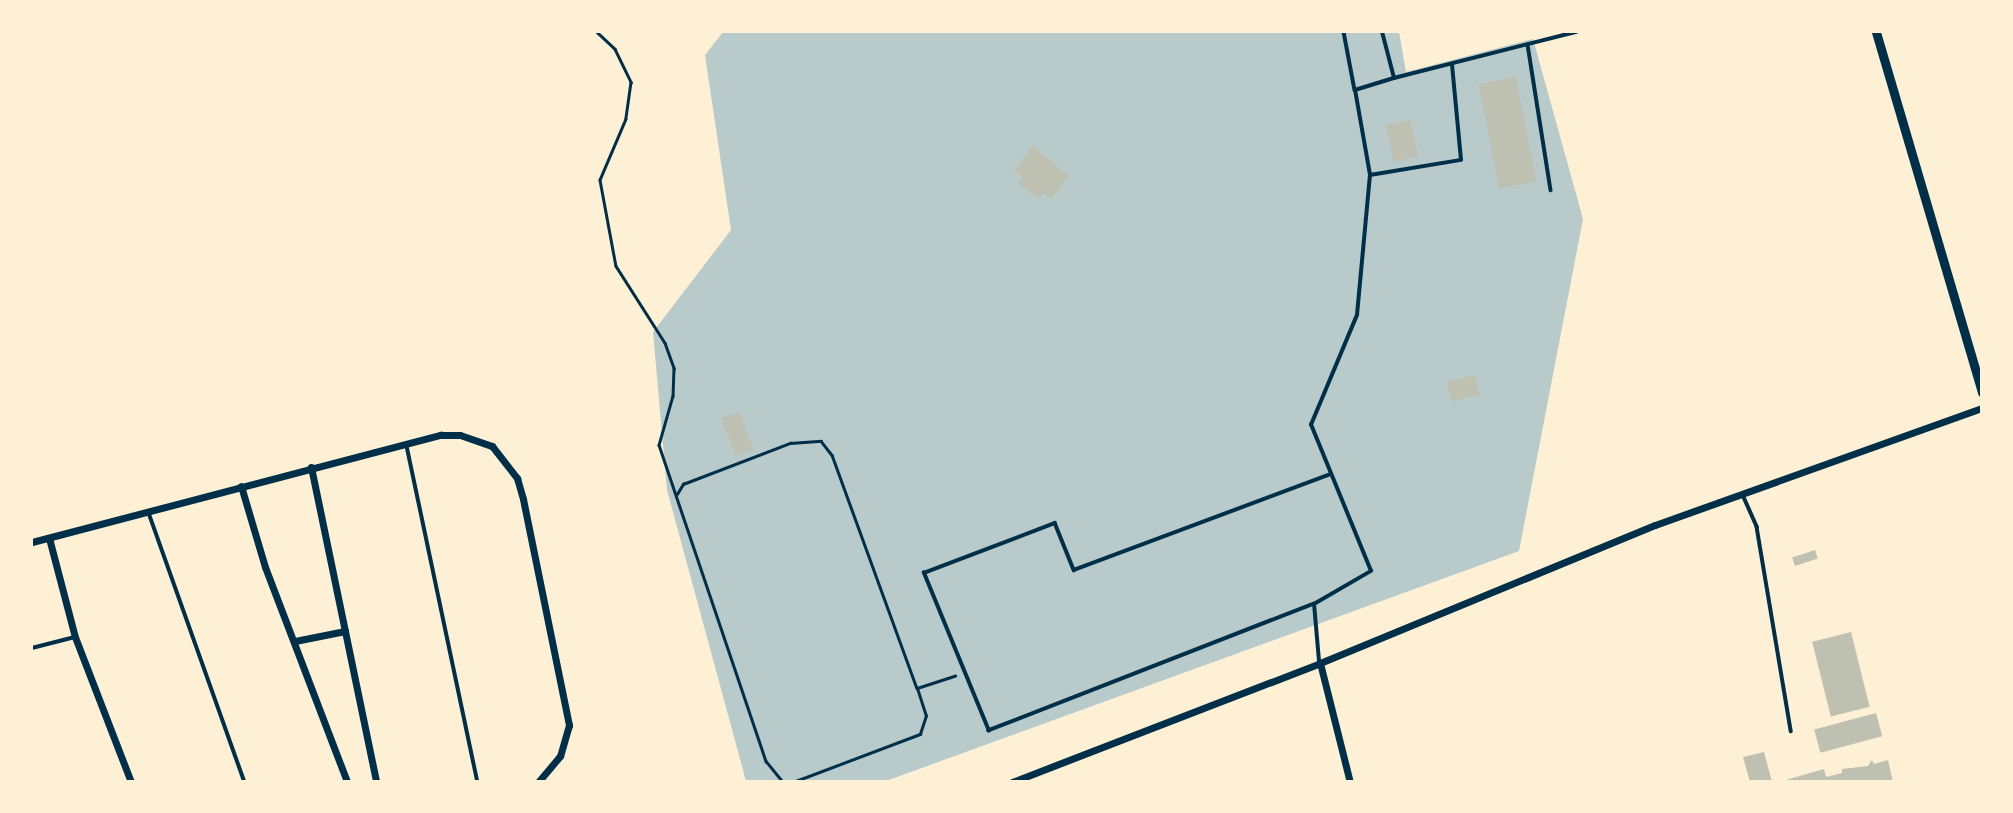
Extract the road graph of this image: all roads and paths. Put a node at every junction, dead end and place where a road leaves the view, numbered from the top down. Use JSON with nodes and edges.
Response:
{"nodes":[{"id":1,"x":597,"y":32,"type":"edge"},
{"id":2,"x":1344,"y":32,"type":"edge"},
{"id":3,"x":1382,"y":32,"type":"edge"},
{"id":4,"x":1577,"y":32,"type":"edge"},
{"id":5,"x":1876,"y":32,"type":"edge"},
{"id":6,"x":1528,"y":46,"type":"junction"},
{"id":7,"x":1452,"y":65,"type":"junction"},
{"id":8,"x":1394,"y":78,"type":"junction"},
{"id":9,"x":1355,"y":90,"type":"junction"},
{"id":10,"x":1370,"y":176,"type":"junction"},
{"id":11,"x":1551,"y":190,"type":"dead end"},
{"id":12,"x":1982,"y":393,"type":"edge"},
{"id":13,"x":1982,"y":408,"type":"edge"},
{"id":14,"x":407,"y":444,"type":"junction"},
{"id":15,"x":311,"y":467,"type":"junction"},
{"id":16,"x":1331,"y":474,"type":"junction"},
{"id":17,"x":241,"y":486,"type":"junction"},
{"id":18,"x":1742,"y":493,"type":"junction"},
{"id":19,"x":676,"y":496,"type":"junction"},
{"id":20,"x":148,"y":511,"type":"junction"},
{"id":21,"x":49,"y":538,"type":"junction"},
{"id":22,"x":32,"y":542,"type":"edge"},
{"id":23,"x":1314,"y":604,"type":"junction"},
{"id":24,"x":345,"y":631,"type":"junction"},
{"id":25,"x":75,"y":637,"type":"junction"},
{"id":26,"x":295,"y":641,"type":"junction"},
{"id":27,"x":32,"y":648,"type":"edge"},
{"id":28,"x":1320,"y":663,"type":"junction"},
{"id":29,"x":965,"y":672,"type":"junction"},
{"id":30,"x":917,"y":688,"type":"junction"},
{"id":31,"x":1791,"y":730,"type":"dead end"},
{"id":32,"x":131,"y":782,"type":"edge"},
{"id":33,"x":245,"y":782,"type":"edge"},
{"id":34,"x":347,"y":782,"type":"edge"},
{"id":35,"x":376,"y":782,"type":"edge"},
{"id":36,"x":478,"y":782,"type":"edge"},
{"id":37,"x":538,"y":782,"type":"edge"},
{"id":38,"x":783,"y":782,"type":"edge"},
{"id":39,"x":793,"y":782,"type":"edge"},
{"id":40,"x":1012,"y":782,"type":"edge"},
{"id":41,"x":1350,"y":782,"type":"edge"}],
"edges":[{"from":1,"to":19,"type":"path"},
{"from":2,"to":9,"type":"lane"},
{"from":3,"to":8,"type":"lane"},
{"from":4,"to":6,"type":"lane"},
{"from":5,"to":12,"type":"street"},
{"from":6,"to":7,"type":"lane"},
{"from":6,"to":11,"type":"lane"},
{"from":7,"to":8,"type":"lane"},
{"from":7,"to":10,"type":"lane"},
{"from":8,"to":9,"type":"lane"},
{"from":9,"to":10,"type":"lane"},
{"from":10,"to":16,"type":"lane"},
{"from":13,"to":18,"type":"street"},
{"from":14,"to":15,"type":"street"},
{"from":14,"to":36,"type":"lane"},
{"from":14,"to":37,"type":"street"},
{"from":15,"to":17,"type":"street"},
{"from":15,"to":24,"type":"street"},
{"from":16,"to":23,"type":"lane"},
{"from":16,"to":29,"type":"lane"},
{"from":17,"to":20,"type":"street"},
{"from":17,"to":26,"type":"street"},
{"from":18,"to":28,"type":"street"},
{"from":18,"to":31,"type":"lane"},
{"from":19,"to":30,"type":"path"},
{"from":19,"to":38,"type":"path"},
{"from":20,"to":21,"type":"street"},
{"from":20,"to":33,"type":"lane"},
{"from":21,"to":22,"type":"street"},
{"from":21,"to":25,"type":"street"},
{"from":23,"to":28,"type":"lane"},
{"from":23,"to":29,"type":"lane"},
{"from":24,"to":26,"type":"street"},
{"from":24,"to":35,"type":"street"},
{"from":25,"to":27,"type":"lane"},
{"from":25,"to":32,"type":"street"},
{"from":26,"to":34,"type":"street"},
{"from":28,"to":40,"type":"street"},
{"from":28,"to":41,"type":"street"},
{"from":29,"to":30,"type":"path"},
{"from":30,"to":39,"type":"path"}]}
